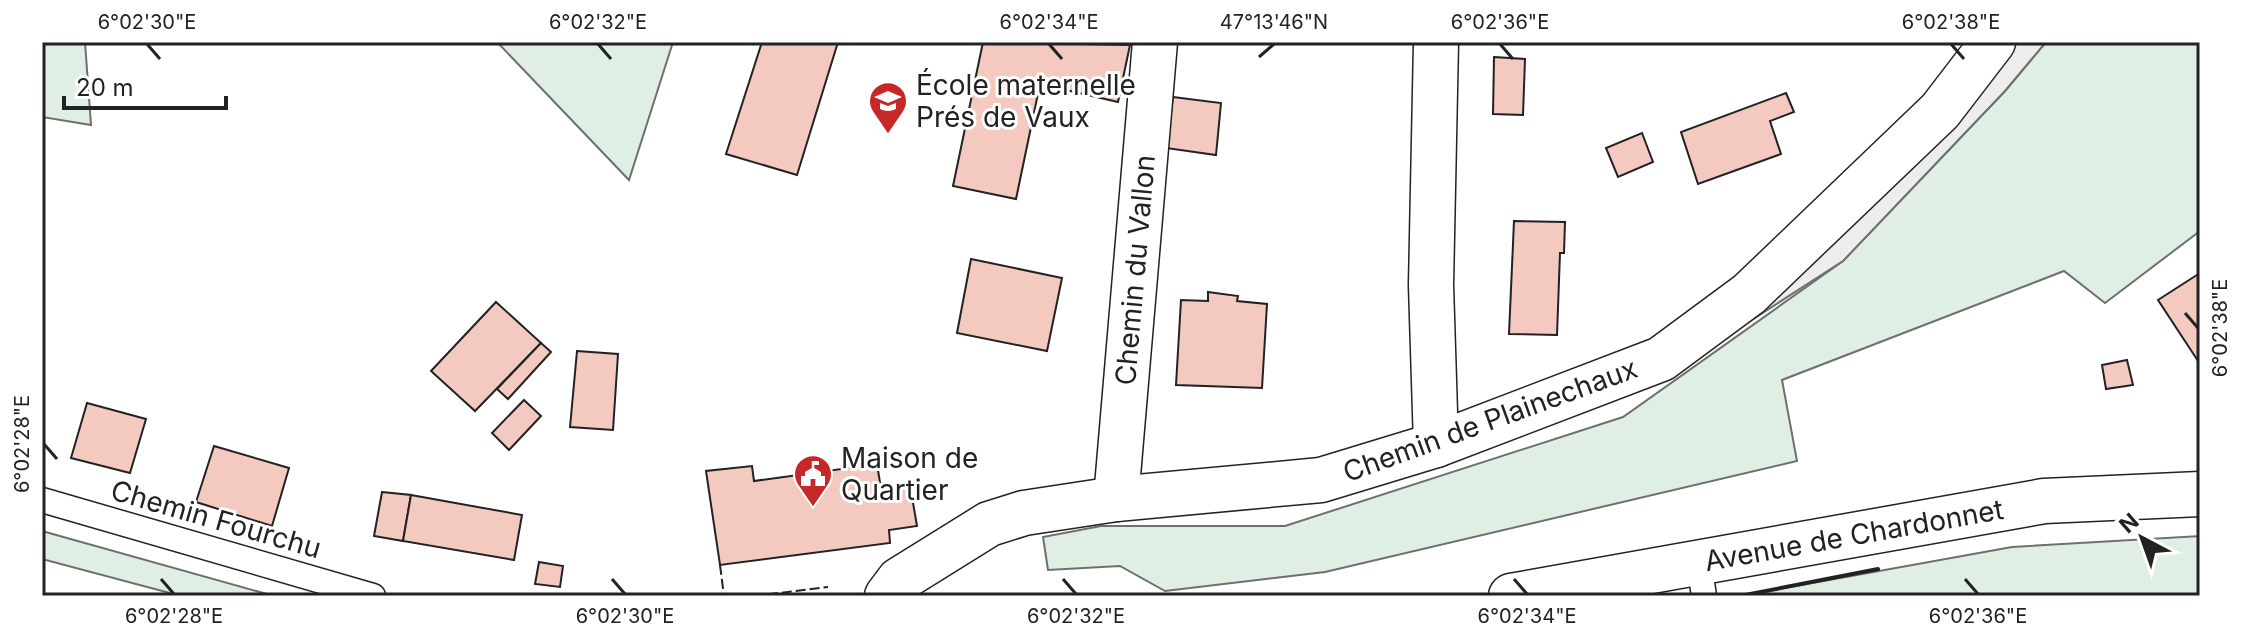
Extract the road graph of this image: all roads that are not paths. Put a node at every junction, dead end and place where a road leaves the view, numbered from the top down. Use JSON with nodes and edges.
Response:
{"nodes":[{"id":1,"x":1155,"y":42,"type":"edge"},
{"id":2,"x":1436,"y":42,"type":"edge"},
{"id":3,"x":1993,"y":42,"type":"edge"},
{"id":4,"x":1436,"y":445,"type":"junction"},
{"id":5,"x":2200,"y":494,"type":"edge"},
{"id":6,"x":1116,"y":499,"type":"junction"},
{"id":7,"x":42,"y":500,"type":"edge"},
{"id":8,"x":1702,"y":579,"type":"edge"},
{"id":9,"x":373,"y":596,"type":"edge"},
{"id":10,"x":887,"y":596,"type":"edge"},
{"id":11,"x":1511,"y":596,"type":"edge"}],
"edges":[{"from":1,"to":6,"type":"street","name":"Chemin du Vallon"},
{"from":2,"to":4,"type":"street"},
{"from":3,"to":4,"type":"street","name":"Chemin de Plainechaux"},
{"from":4,"to":6,"type":"street","name":"Chemin de Plainechaux"},
{"from":5,"to":8,"type":"street","name":"Avenue de Chardonnet"},
{"from":6,"to":10,"type":"street","name":"Chemin de Plainechaux"},
{"from":7,"to":9,"type":"lane","name":"Chemin Fourchu"},
{"from":8,"to":11,"type":"street","name":"Avenue de Chardonnet"}]}
